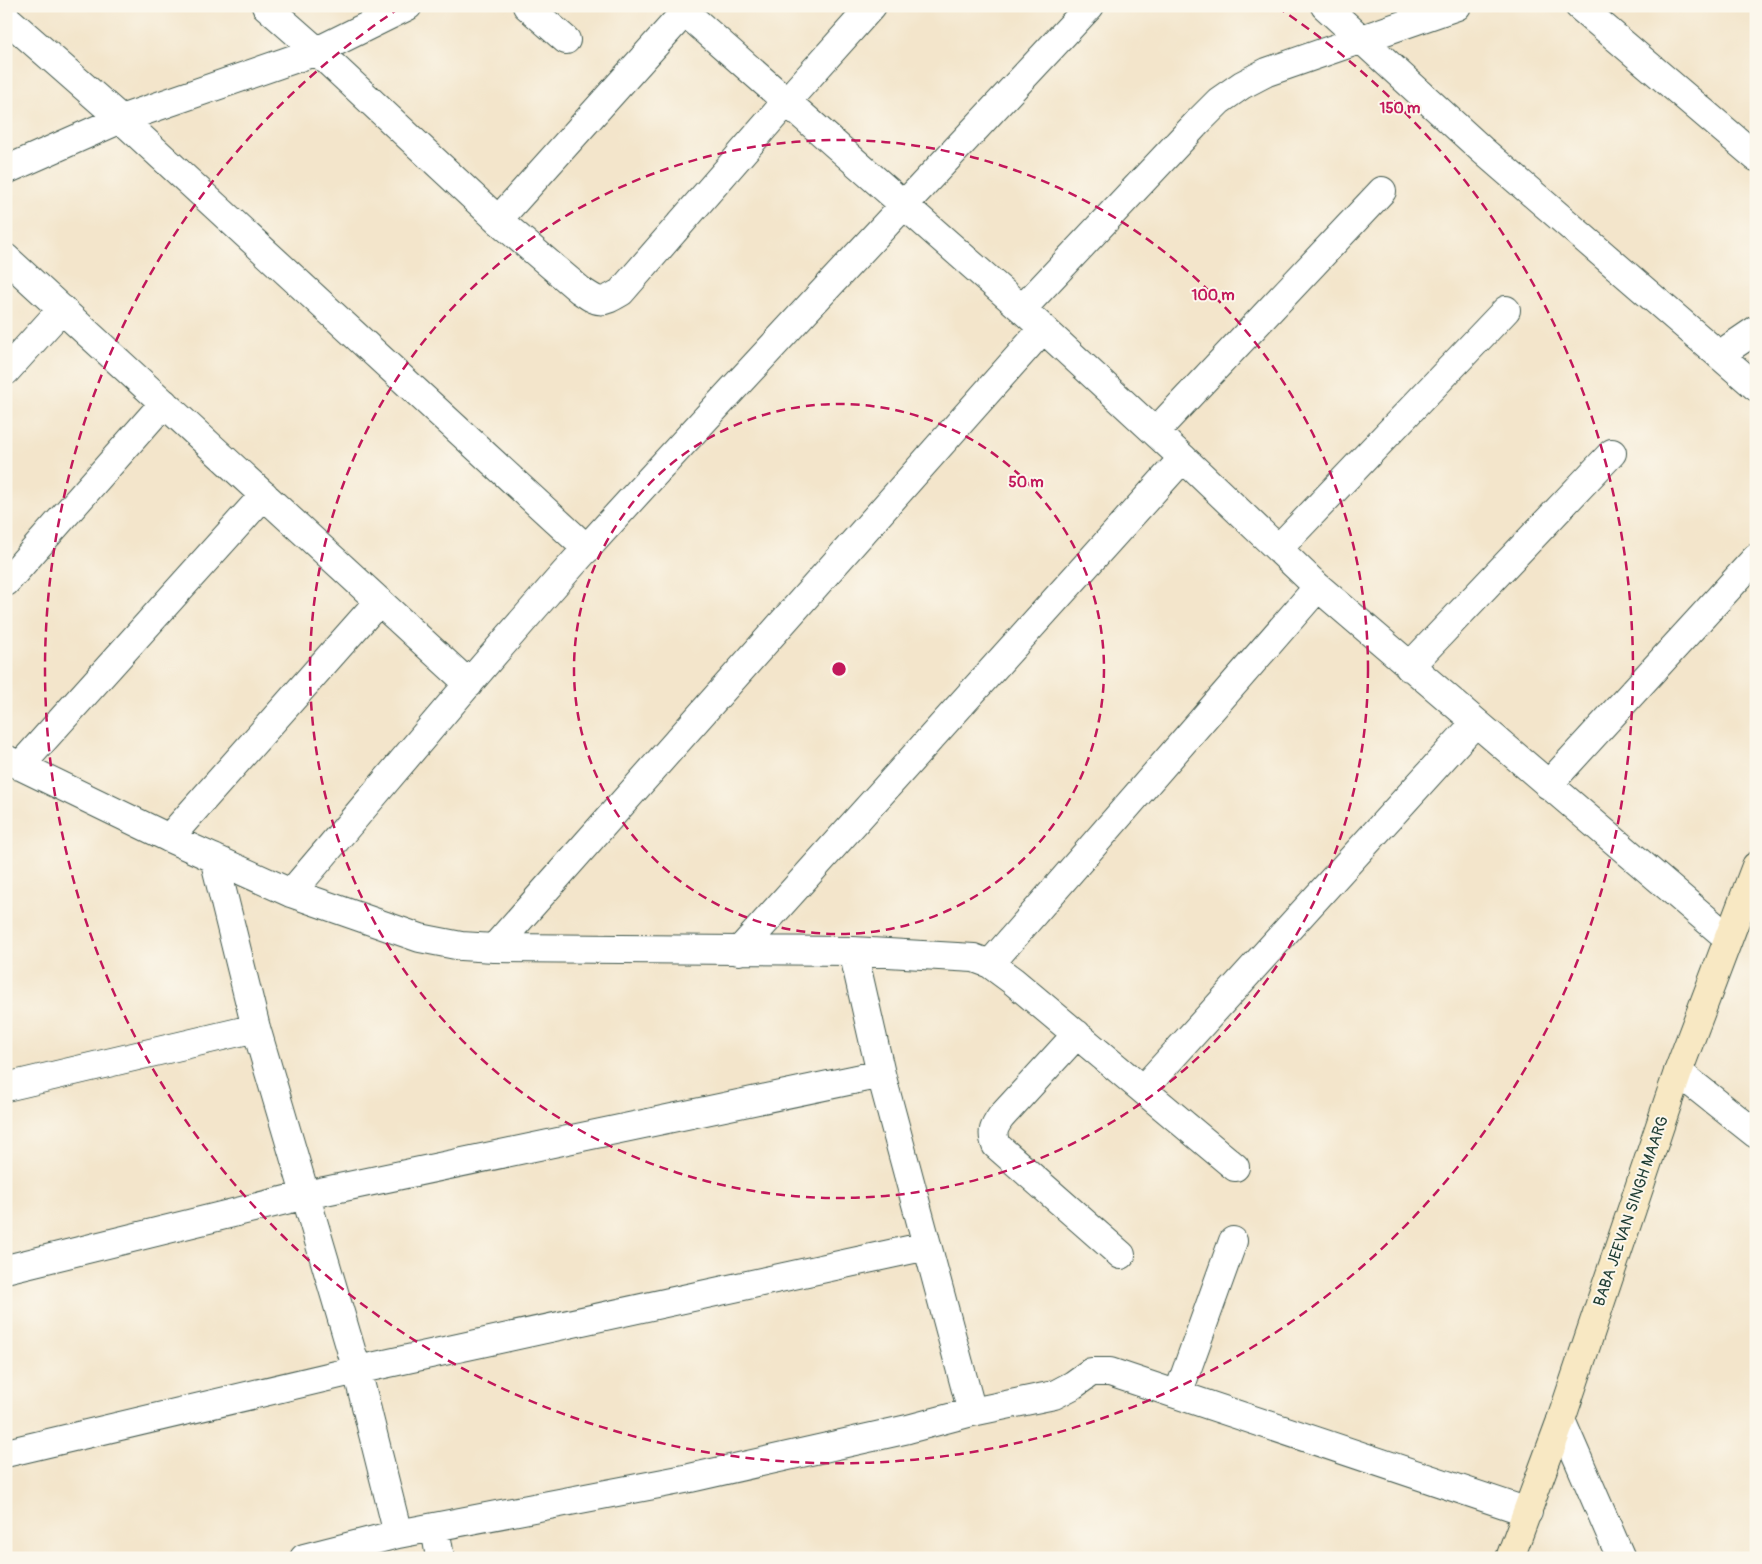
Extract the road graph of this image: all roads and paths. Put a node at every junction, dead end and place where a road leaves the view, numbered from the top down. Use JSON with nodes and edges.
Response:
{"nodes":[{"id":1,"x":266,"y":6,"type":"edge"},
{"id":2,"x":408,"y":6,"type":"edge"},
{"id":3,"x":527,"y":6,"type":"edge"},
{"id":4,"x":872,"y":6,"type":"edge"},
{"id":5,"x":1090,"y":6,"type":"edge"},
{"id":6,"x":1325,"y":6,"type":"edge"},
{"id":7,"x":1457,"y":6,"type":"edge"},
{"id":8,"x":1579,"y":6,"type":"edge"},
{"id":9,"x":688,"y":9,"type":"edge"},
{"id":10,"x":6,"y":18,"type":"edge"},
{"id":11,"x":566,"y":40,"type":"dead end"},
{"id":12,"x":1363,"y":40,"type":"junction"},
{"id":13,"x":317,"y":50,"type":"junction"},
{"id":14,"x":787,"y":101,"type":"junction"},
{"id":15,"x":121,"y":119,"type":"junction"},
{"id":16,"x":1756,"y":157,"type":"edge"},
{"id":17,"x":6,"y":170,"type":"edge"},
{"id":18,"x":1382,"y":191,"type":"dead end"},
{"id":19,"x":904,"y":205,"type":"junction"},
{"id":20,"x":498,"y":220,"type":"junction"},
{"id":21,"x":6,"y":258,"type":"edge"},
{"id":22,"x":62,"y":309,"type":"junction"},
{"id":23,"x":1022,"y":309,"type":"junction"},
{"id":24,"x":1506,"y":310,"type":"dead end"},
{"id":25,"x":1043,"y":329,"type":"junction"},
{"id":26,"x":1756,"y":330,"type":"edge"},
{"id":27,"x":1719,"y":354,"type":"junction"},
{"id":28,"x":6,"y":371,"type":"edge"},
{"id":29,"x":1756,"y":387,"type":"edge"},
{"id":30,"x":164,"y":403,"type":"junction"},
{"id":31,"x":1154,"y":432,"type":"junction"},
{"id":32,"x":1612,"y":453,"type":"dead end"},
{"id":33,"x":1184,"y":458,"type":"junction"},
{"id":34,"x":264,"y":495,"type":"junction"},
{"id":35,"x":587,"y":549,"type":"junction"},
{"id":36,"x":1278,"y":549,"type":"junction"},
{"id":37,"x":1756,"y":558,"type":"edge"},
{"id":38,"x":6,"y":582,"type":"edge"},
{"id":39,"x":1318,"y":587,"type":"junction"},
{"id":40,"x":379,"y":601,"type":"junction"},
{"id":41,"x":1410,"y":667,"type":"junction"},
{"id":42,"x":469,"y":684,"type":"junction"},
{"id":43,"x":1475,"y":723,"type":"junction"},
{"id":44,"x":10,"y":763,"type":"edge"},
{"id":45,"x":1548,"y":785,"type":"junction"},
{"id":46,"x":169,"y":838,"type":"junction"},
{"id":47,"x":214,"y":858,"type":"junction"},
{"id":48,"x":1756,"y":866,"type":"edge"},
{"id":49,"x":291,"y":893,"type":"junction"},
{"id":50,"x":1728,"y":938,"type":"junction"},
{"id":51,"x":494,"y":948,"type":"junction"},
{"id":52,"x":739,"y":951,"type":"junction"},
{"id":53,"x":852,"y":951,"type":"junction"},
{"id":54,"x":990,"y":964,"type":"junction"},
{"id":55,"x":256,"y":1028,"type":"junction"},
{"id":56,"x":1077,"y":1034,"type":"junction"},
{"id":57,"x":1678,"y":1072,"type":"junction"},
{"id":58,"x":881,"y":1074,"type":"junction"},
{"id":59,"x":6,"y":1087,"type":"edge"},
{"id":60,"x":1143,"y":1089,"type":"junction"},
{"id":61,"x":1756,"y":1134,"type":"edge"},
{"id":62,"x":1235,"y":1167,"type":"dead end"},
{"id":63,"x":306,"y":1195,"type":"junction"},
{"id":64,"x":1233,"y":1241,"type":"dead end"},
{"id":65,"x":927,"y":1246,"type":"junction"},
{"id":66,"x":1120,"y":1255,"type":"dead end"},
{"id":67,"x":6,"y":1269,"type":"edge"},
{"id":68,"x":357,"y":1370,"type":"junction"},
{"id":69,"x":1178,"y":1394,"type":"junction"},
{"id":70,"x":972,"y":1412,"type":"junction"},
{"id":71,"x":1561,"y":1420,"type":"junction"},
{"id":72,"x":6,"y":1453,"type":"edge"},
{"id":73,"x":1528,"y":1512,"type":"junction"},
{"id":74,"x":434,"y":1527,"type":"junction"},
{"id":75,"x":398,"y":1534,"type":"junction"},
{"id":76,"x":304,"y":1558,"type":"edge"},
{"id":77,"x":440,"y":1558,"type":"edge"},
{"id":78,"x":1510,"y":1558,"type":"edge"},
{"id":79,"x":1620,"y":1558,"type":"edge"}],
"edges":[{"from":1,"to":13,"type":"street"},
{"from":2,"to":13,"type":"street"},
{"from":3,"to":11,"type":"street"},
{"from":4,"to":14,"type":"street"},
{"from":5,"to":19,"type":"street"},
{"from":6,"to":12,"type":"street"},
{"from":7,"to":12,"type":"street"},
{"from":8,"to":16,"type":"street"},
{"from":9,"to":14,"type":"street"},
{"from":9,"to":20,"type":"street"},
{"from":10,"to":15,"type":"street"},
{"from":12,"to":23,"type":"street"},
{"from":12,"to":27,"type":"street"},
{"from":13,"to":15,"type":"street"},
{"from":13,"to":20,"type":"street"},
{"from":14,"to":19,"type":"street"},
{"from":14,"to":20,"type":"street"},
{"from":15,"to":17,"type":"street"},
{"from":15,"to":35,"type":"street"},
{"from":18,"to":31,"type":"street"},
{"from":19,"to":23,"type":"street"},
{"from":19,"to":35,"type":"street"},
{"from":21,"to":22,"type":"street"},
{"from":22,"to":28,"type":"street"},
{"from":22,"to":30,"type":"street"},
{"from":23,"to":25,"type":"street"},
{"from":24,"to":36,"type":"street"},
{"from":25,"to":31,"type":"street"},
{"from":25,"to":51,"type":"street"},
{"from":26,"to":27,"type":"street"},
{"from":27,"to":29,"type":"street"},
{"from":30,"to":34,"type":"street"},
{"from":30,"to":38,"type":"street"},
{"from":31,"to":33,"type":"street"},
{"from":32,"to":41,"type":"street"},
{"from":33,"to":36,"type":"street"},
{"from":33,"to":52,"type":"street"},
{"from":34,"to":40,"type":"street"},
{"from":34,"to":44,"type":"street"},
{"from":35,"to":42,"type":"street"},
{"from":36,"to":39,"type":"street"},
{"from":37,"to":45,"type":"street"},
{"from":39,"to":41,"type":"street"},
{"from":39,"to":54,"type":"street"},
{"from":40,"to":42,"type":"street"},
{"from":40,"to":46,"type":"street"},
{"from":41,"to":43,"type":"street"},
{"from":42,"to":49,"type":"street"},
{"from":43,"to":45,"type":"street"},
{"from":43,"to":60,"type":"street"},
{"from":44,"to":46,"type":"street"},
{"from":45,"to":50,"type":"street"},
{"from":46,"to":47,"type":"street"},
{"from":47,"to":49,"type":"street"},
{"from":47,"to":55,"type":"street"},
{"from":48,"to":50,"type":"street","name":"BABA JEEVAN SINGH MAARG"},
{"from":49,"to":51,"type":"street"},
{"from":50,"to":57,"type":"street","name":"BABA JEEVAN SINGH MAARG"},
{"from":51,"to":52,"type":"street"},
{"from":52,"to":53,"type":"street"},
{"from":53,"to":54,"type":"street"},
{"from":53,"to":58,"type":"street"},
{"from":54,"to":56,"type":"street"},
{"from":55,"to":59,"type":"street"},
{"from":55,"to":63,"type":"street"},
{"from":56,"to":60,"type":"street"},
{"from":56,"to":66,"type":"street"},
{"from":57,"to":61,"type":"street"},
{"from":57,"to":71,"type":"street","name":"BABA JEEVAN SINGH MAARG"},
{"from":58,"to":63,"type":"street"},
{"from":58,"to":65,"type":"street"},
{"from":60,"to":62,"type":"street"},
{"from":63,"to":67,"type":"street"},
{"from":63,"to":68,"type":"street"},
{"from":64,"to":69,"type":"street"},
{"from":65,"to":68,"type":"street"},
{"from":65,"to":70,"type":"street"},
{"from":68,"to":72,"type":"street"},
{"from":68,"to":75,"type":"street"},
{"from":69,"to":70,"type":"street"},
{"from":69,"to":73,"type":"street"},
{"from":70,"to":74,"type":"street"},
{"from":71,"to":73,"type":"street","name":"BABA JEEVAN SINGH MAARG"},
{"from":71,"to":79,"type":"street"},
{"from":73,"to":78,"type":"street","name":"BABA JEEVAN SINGH MAARG"},
{"from":74,"to":75,"type":"street"},
{"from":74,"to":77,"type":"street"},
{"from":75,"to":76,"type":"street"}]}
